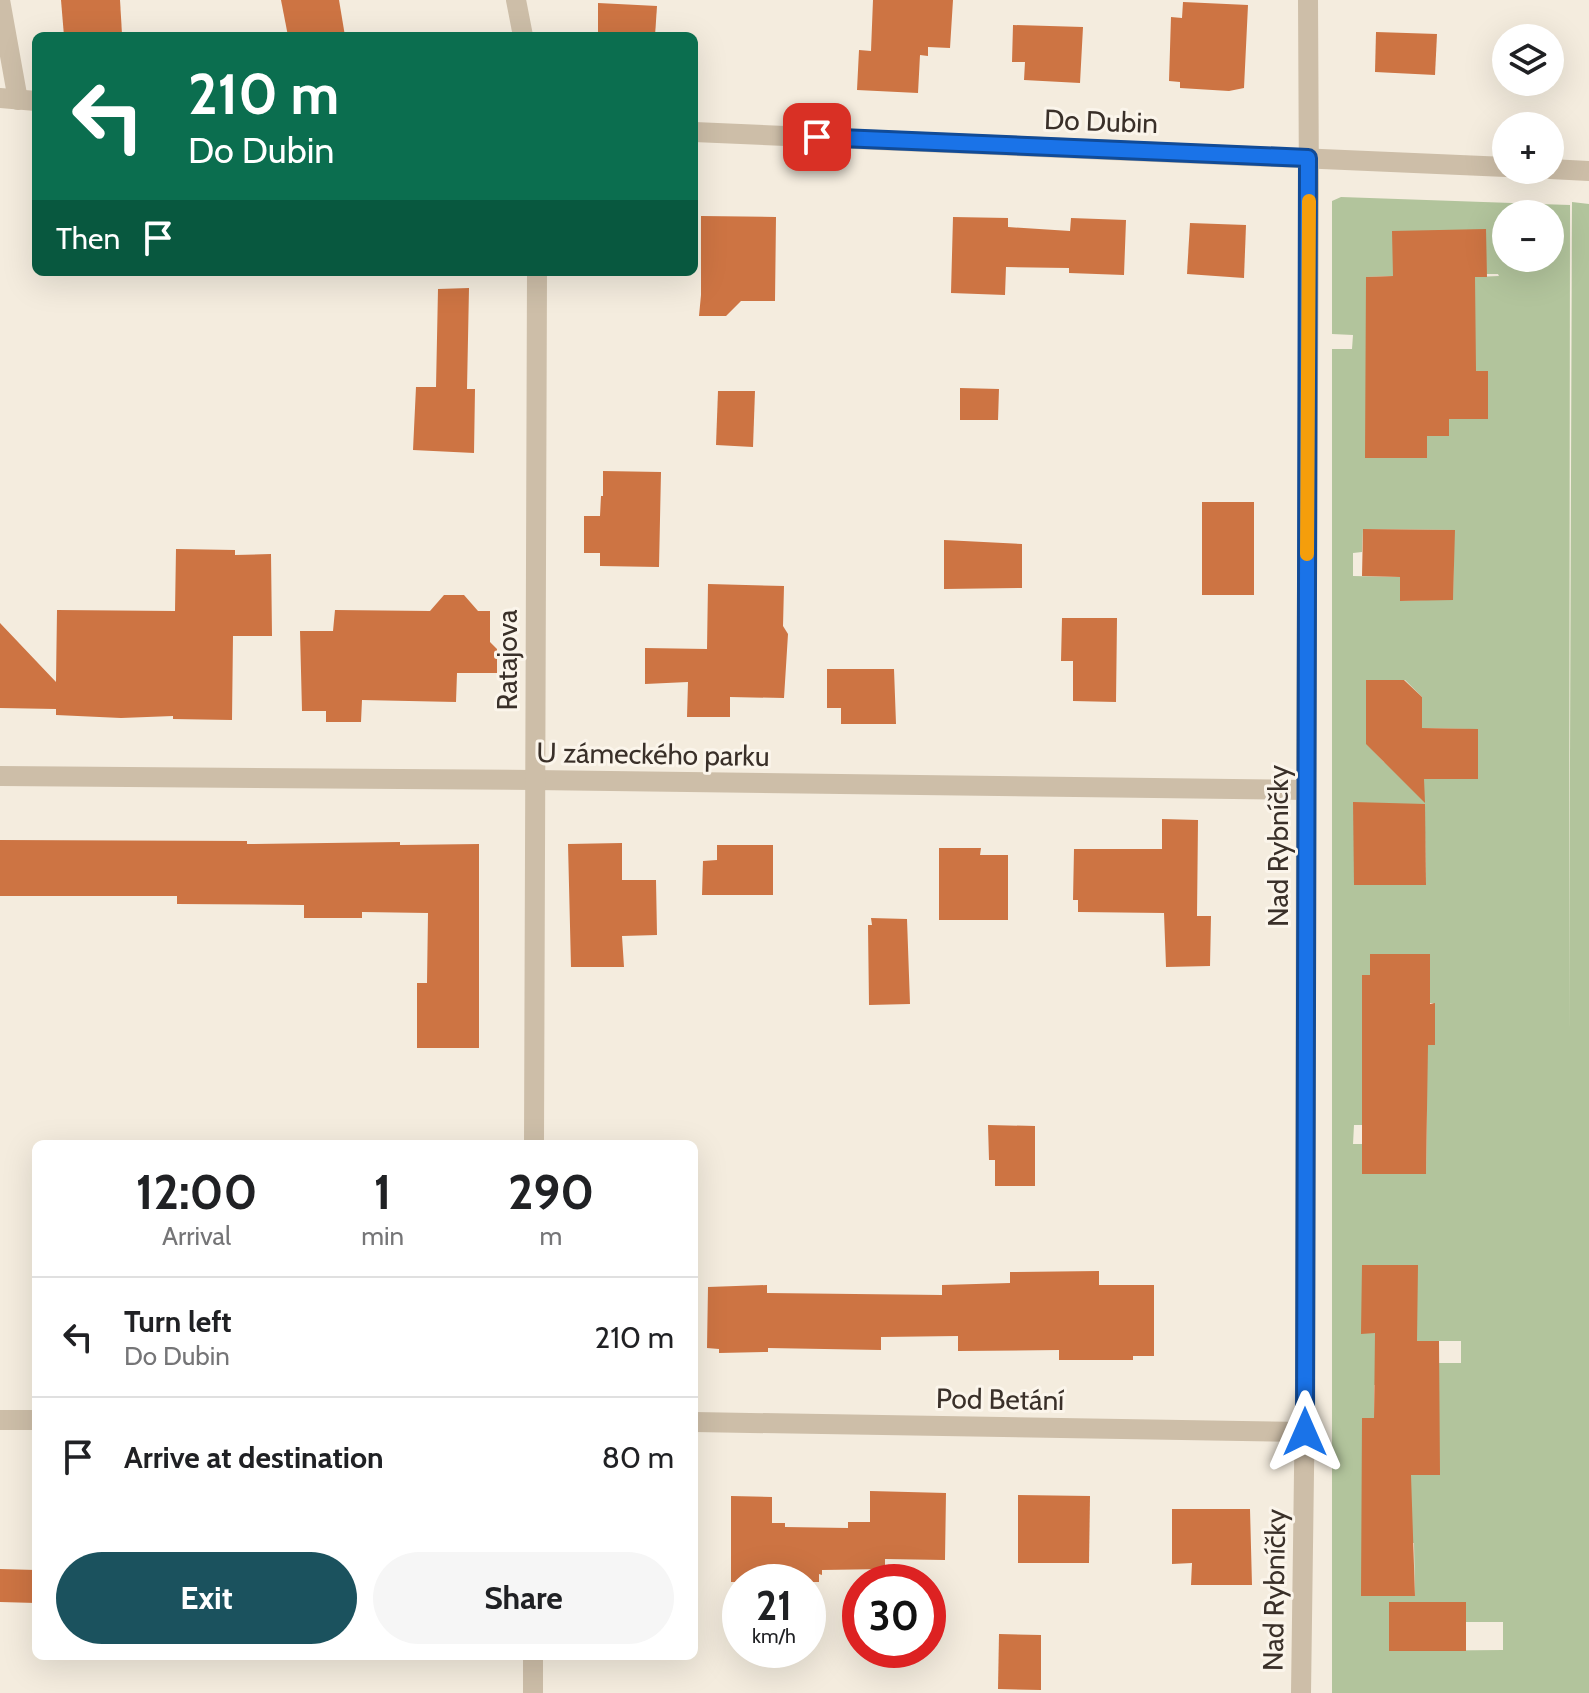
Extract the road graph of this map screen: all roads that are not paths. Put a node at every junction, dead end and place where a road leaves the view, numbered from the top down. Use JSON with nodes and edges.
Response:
{"nodes":[{"id":1,"x":0,"y":0,"type":"edge"},
{"id":2,"x":516,"y":0,"type":"edge"},
{"id":3,"x":1308,"y":0,"type":"edge"},
{"id":4,"x":522,"y":32,"type":"edge"},
{"id":5,"x":18,"y":100,"type":"edge"},
{"id":6,"x":698,"y":132,"type":"edge"},
{"id":7,"x":1308,"y":158,"type":"junction"},
{"id":8,"x":1492,"y":166,"type":"edge"},
{"id":9,"x":1564,"y":170,"type":"edge"},
{"id":10,"x":1589,"y":171,"type":"edge"},
{"id":11,"x":537,"y":276,"type":"edge"},
{"id":12,"x":0,"y":776,"type":"edge"},
{"id":13,"x":534,"y":780,"type":"junction"},
{"id":14,"x":1306,"y":790,"type":"junction"},
{"id":15,"x":534,"y":1140,"type":"edge"},
{"id":16,"x":0,"y":1420,"type":"edge"},
{"id":17,"x":32,"y":1420,"type":"edge"},
{"id":18,"x":698,"y":1422,"type":"edge"},
{"id":19,"x":1305,"y":1432,"type":"junction"},
{"id":20,"x":533,"y":1660,"type":"edge"},
{"id":21,"x":533,"y":1693,"type":"edge"},
{"id":22,"x":1301,"y":1693,"type":"edge"}],
"edges":[{"from":1,"to":5,"type":"street"},
{"from":2,"to":4,"type":"street"},
{"from":3,"to":7,"type":"street","name":"Nad Rybníčky"},
{"from":6,"to":7,"type":"street","name":"Do Dubin"},
{"from":7,"to":8,"type":"street","name":"Do Dubin"},
{"from":7,"to":14,"type":"street","name":"Nad Rybníčky"},
{"from":9,"to":10,"type":"street"},
{"from":11,"to":13,"type":"street","name":"Ratajova"},
{"from":12,"to":13,"type":"street","name":"U zámeckého parku"},
{"from":13,"to":14,"type":"street","name":"U zámeckého parku"},
{"from":13,"to":15,"type":"street","name":"Ratajova"},
{"from":14,"to":19,"type":"street","name":"Nad Rybníčky"},
{"from":16,"to":17,"type":"street"},
{"from":18,"to":19,"type":"street","name":"Pod Betání"},
{"from":19,"to":22,"type":"street","name":"Nad Rybníčky"},
{"from":20,"to":21,"type":"street"}]}
